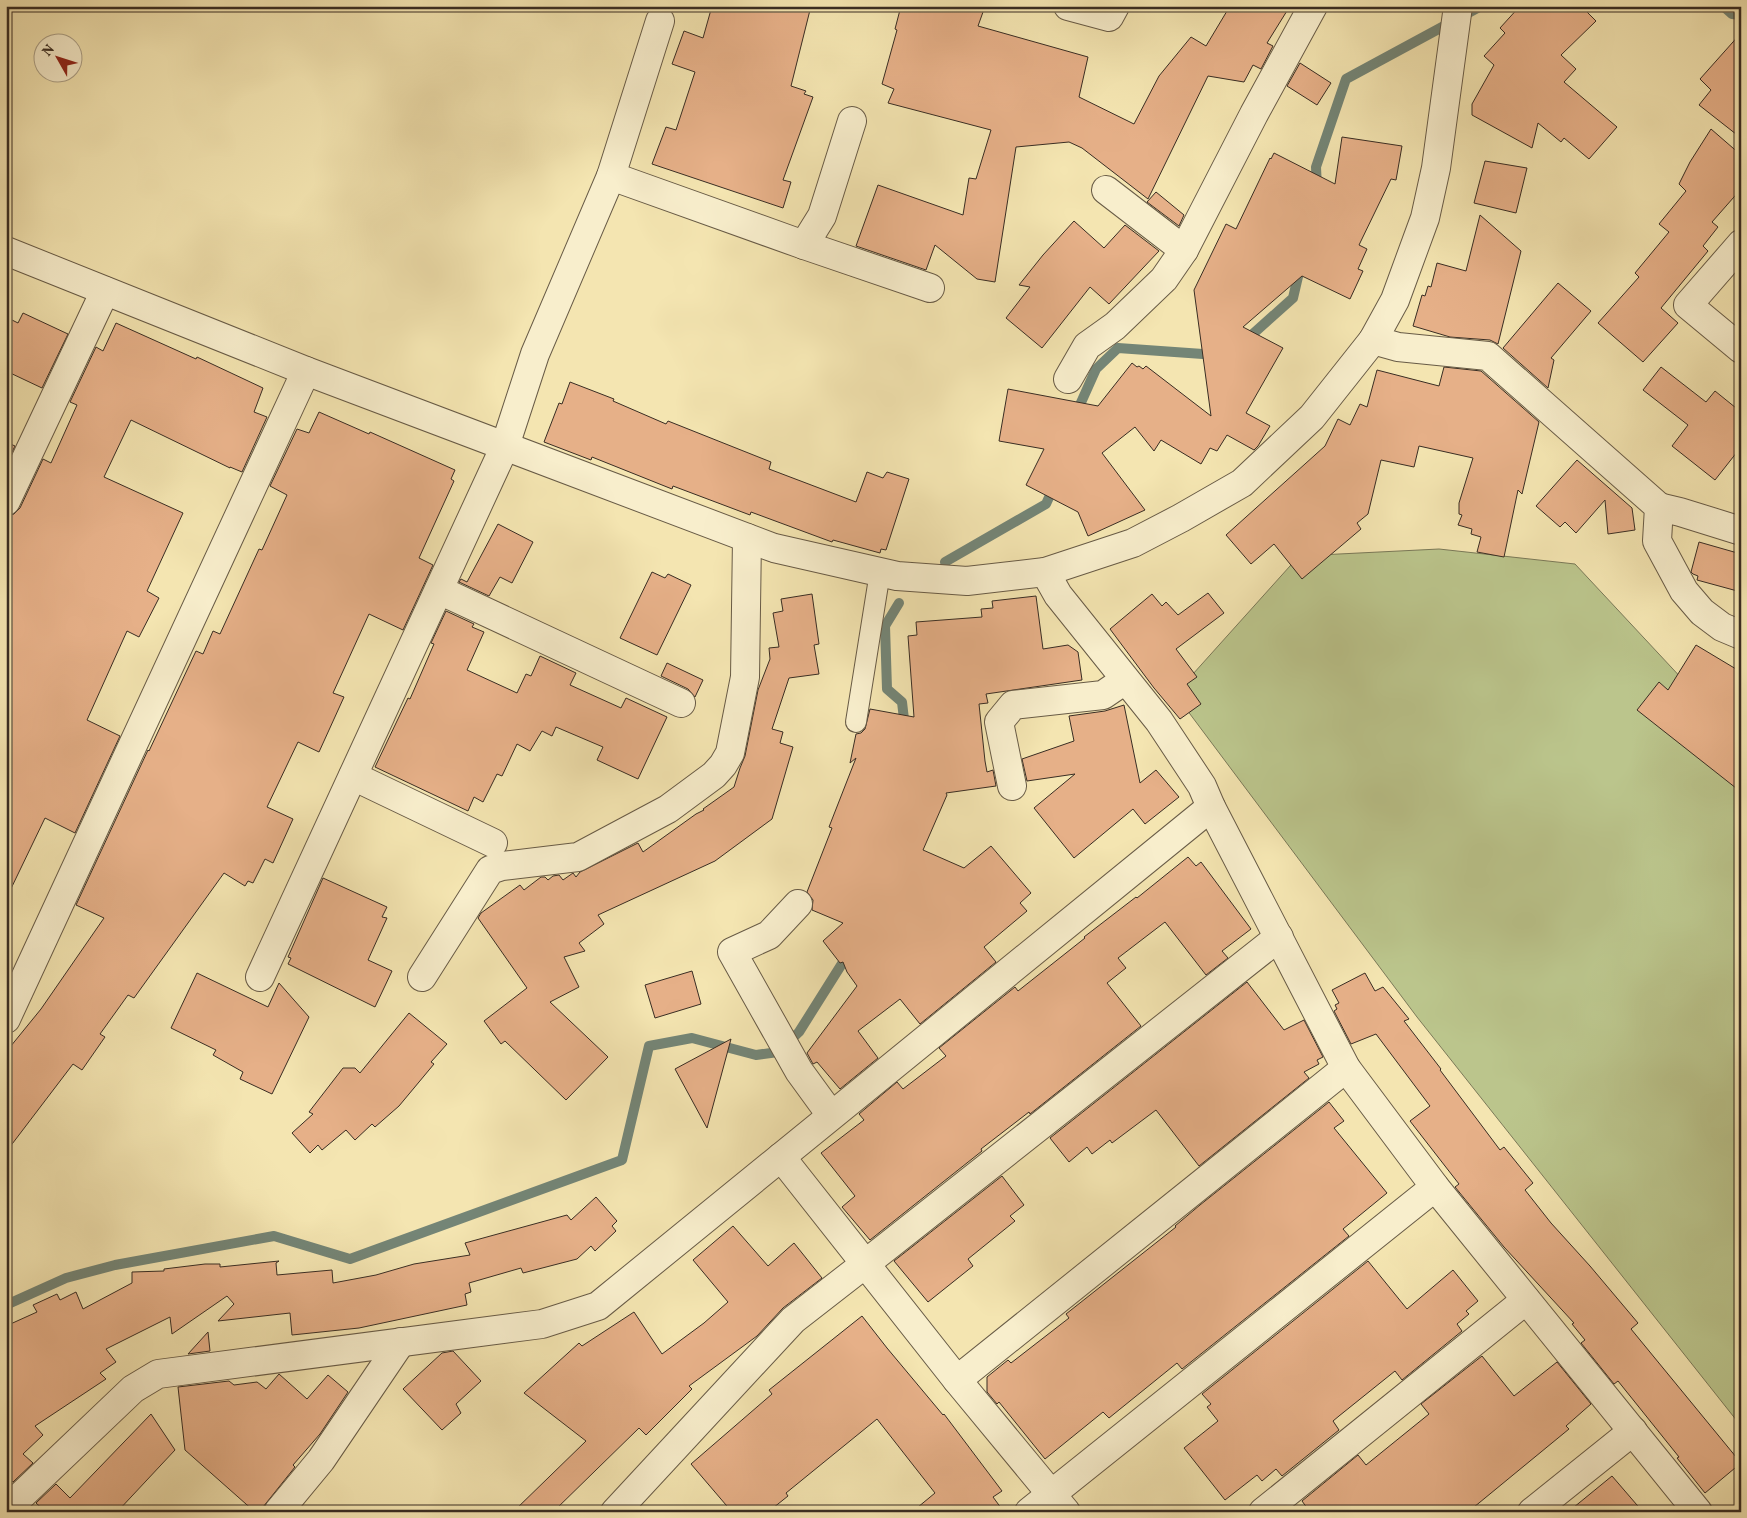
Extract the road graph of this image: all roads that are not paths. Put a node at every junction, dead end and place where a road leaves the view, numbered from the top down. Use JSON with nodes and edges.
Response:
{"nodes":[{"id":1,"x":1068,"y":6,"type":"edge"},
{"id":2,"x":1115,"y":6,"type":"edge"},
{"id":3,"x":1313,"y":6,"type":"edge"},
{"id":4,"x":1458,"y":6,"type":"edge"},
{"id":5,"x":660,"y":21,"type":"dead end"},
{"id":6,"x":852,"y":121,"type":"dead end"},
{"id":7,"x":610,"y":176,"type":"junction"},
{"id":8,"x":1106,"y":190,"type":"dead end"},
{"id":9,"x":1741,"y":244,"type":"edge"},
{"id":10,"x":804,"y":245,"type":"junction"},
{"id":11,"x":1184,"y":250,"type":"junction"},
{"id":12,"x":6,"y":251,"type":"edge"},
{"id":13,"x":930,"y":288,"type":"dead end"},
{"id":14,"x":105,"y":291,"type":"junction"},
{"id":15,"x":1373,"y":340,"type":"junction"},
{"id":16,"x":1741,"y":350,"type":"edge"},
{"id":17,"x":306,"y":371,"type":"junction"},
{"id":18,"x":1068,"y":380,"type":"dead end"},
{"id":19,"x":505,"y":446,"type":"junction"},
{"id":20,"x":6,"y":501,"type":"edge"},
{"id":21,"x":1658,"y":507,"type":"junction"},
{"id":22,"x":1741,"y":531,"type":"edge"},
{"id":23,"x":746,"y":538,"type":"junction"},
{"id":24,"x":880,"y":572,"type":"junction"},
{"id":25,"x":1045,"y":572,"type":"junction"},
{"id":26,"x":439,"y":590,"type":"junction"},
{"id":27,"x":1741,"y":635,"type":"edge"},
{"id":28,"x":1125,"y":680,"type":"junction"},
{"id":29,"x":681,"y":703,"type":"dead end"},
{"id":30,"x":856,"y":722,"type":"dead end"},
{"id":31,"x":353,"y":776,"type":"junction"},
{"id":32,"x":1012,"y":786,"type":"dead end"},
{"id":33,"x":1211,"y":807,"type":"junction"},
{"id":34,"x":493,"y":843,"type":"dead end"},
{"id":35,"x":798,"y":904,"type":"dead end"},
{"id":36,"x":1279,"y":937,"type":"junction"},
{"id":37,"x":260,"y":977,"type":"dead end"},
{"id":38,"x":422,"y":977,"type":"dead end"},
{"id":39,"x":6,"y":1019,"type":"edge"},
{"id":40,"x":1346,"y":1068,"type":"junction"},
{"id":41,"x":831,"y":1115,"type":"junction"},
{"id":42,"x":781,"y":1157,"type":"junction"},
{"id":43,"x":1435,"y":1187,"type":"junction"},
{"id":44,"x":866,"y":1264,"type":"junction"},
{"id":45,"x":1526,"y":1300,"type":"junction"},
{"id":46,"x":401,"y":1342,"type":"junction"},
{"id":47,"x":957,"y":1380,"type":"junction"},
{"id":48,"x":1633,"y":1431,"type":"junction"},
{"id":49,"x":1059,"y":1503,"type":"edge"},
{"id":50,"x":6,"y":1510,"type":"edge"},
{"id":51,"x":278,"y":1512,"type":"edge"},
{"id":52,"x":615,"y":1512,"type":"edge"},
{"id":53,"x":1029,"y":1512,"type":"edge"},
{"id":54,"x":1263,"y":1512,"type":"edge"},
{"id":55,"x":1532,"y":1512,"type":"edge"},
{"id":56,"x":1698,"y":1512,"type":"edge"}],
"edges":[{"from":1,"to":2,"type":"street"},
{"from":3,"to":11,"type":"street"},
{"from":4,"to":15,"type":"street"},
{"from":5,"to":7,"type":"street"},
{"from":6,"to":10,"type":"street"},
{"from":7,"to":10,"type":"street"},
{"from":7,"to":19,"type":"street"},
{"from":8,"to":11,"type":"street"},
{"from":9,"to":16,"type":"street"},
{"from":10,"to":13,"type":"street"},
{"from":11,"to":18,"type":"street"},
{"from":12,"to":14,"type":"street"},
{"from":14,"to":17,"type":"street"},
{"from":14,"to":20,"type":"street"},
{"from":15,"to":21,"type":"street"},
{"from":15,"to":25,"type":"street"},
{"from":17,"to":19,"type":"street"},
{"from":17,"to":39,"type":"street"},
{"from":19,"to":23,"type":"street"},
{"from":19,"to":26,"type":"street"},
{"from":21,"to":22,"type":"street"},
{"from":21,"to":27,"type":"street"},
{"from":23,"to":24,"type":"street"},
{"from":23,"to":38,"type":"street"},
{"from":24,"to":25,"type":"street"},
{"from":24,"to":30,"type":"lane"},
{"from":25,"to":28,"type":"street"},
{"from":26,"to":29,"type":"street"},
{"from":26,"to":31,"type":"street"},
{"from":28,"to":32,"type":"street"},
{"from":28,"to":33,"type":"street"},
{"from":31,"to":34,"type":"street"},
{"from":31,"to":37,"type":"street"},
{"from":33,"to":36,"type":"street"},
{"from":33,"to":41,"type":"street"},
{"from":35,"to":41,"type":"street"},
{"from":36,"to":40,"type":"street"},
{"from":36,"to":44,"type":"street"},
{"from":40,"to":43,"type":"street"},
{"from":40,"to":47,"type":"street"},
{"from":41,"to":42,"type":"street"},
{"from":42,"to":44,"type":"street"},
{"from":42,"to":46,"type":"street"},
{"from":43,"to":45,"type":"street"},
{"from":43,"to":49,"type":"street"},
{"from":44,"to":47,"type":"street"},
{"from":44,"to":52,"type":"street"},
{"from":45,"to":48,"type":"street"},
{"from":45,"to":54,"type":"street"},
{"from":46,"to":50,"type":"street"},
{"from":46,"to":51,"type":"street"},
{"from":47,"to":49,"type":"street"},
{"from":48,"to":55,"type":"street"},
{"from":48,"to":56,"type":"street"},
{"from":49,"to":53,"type":"street"}]}
